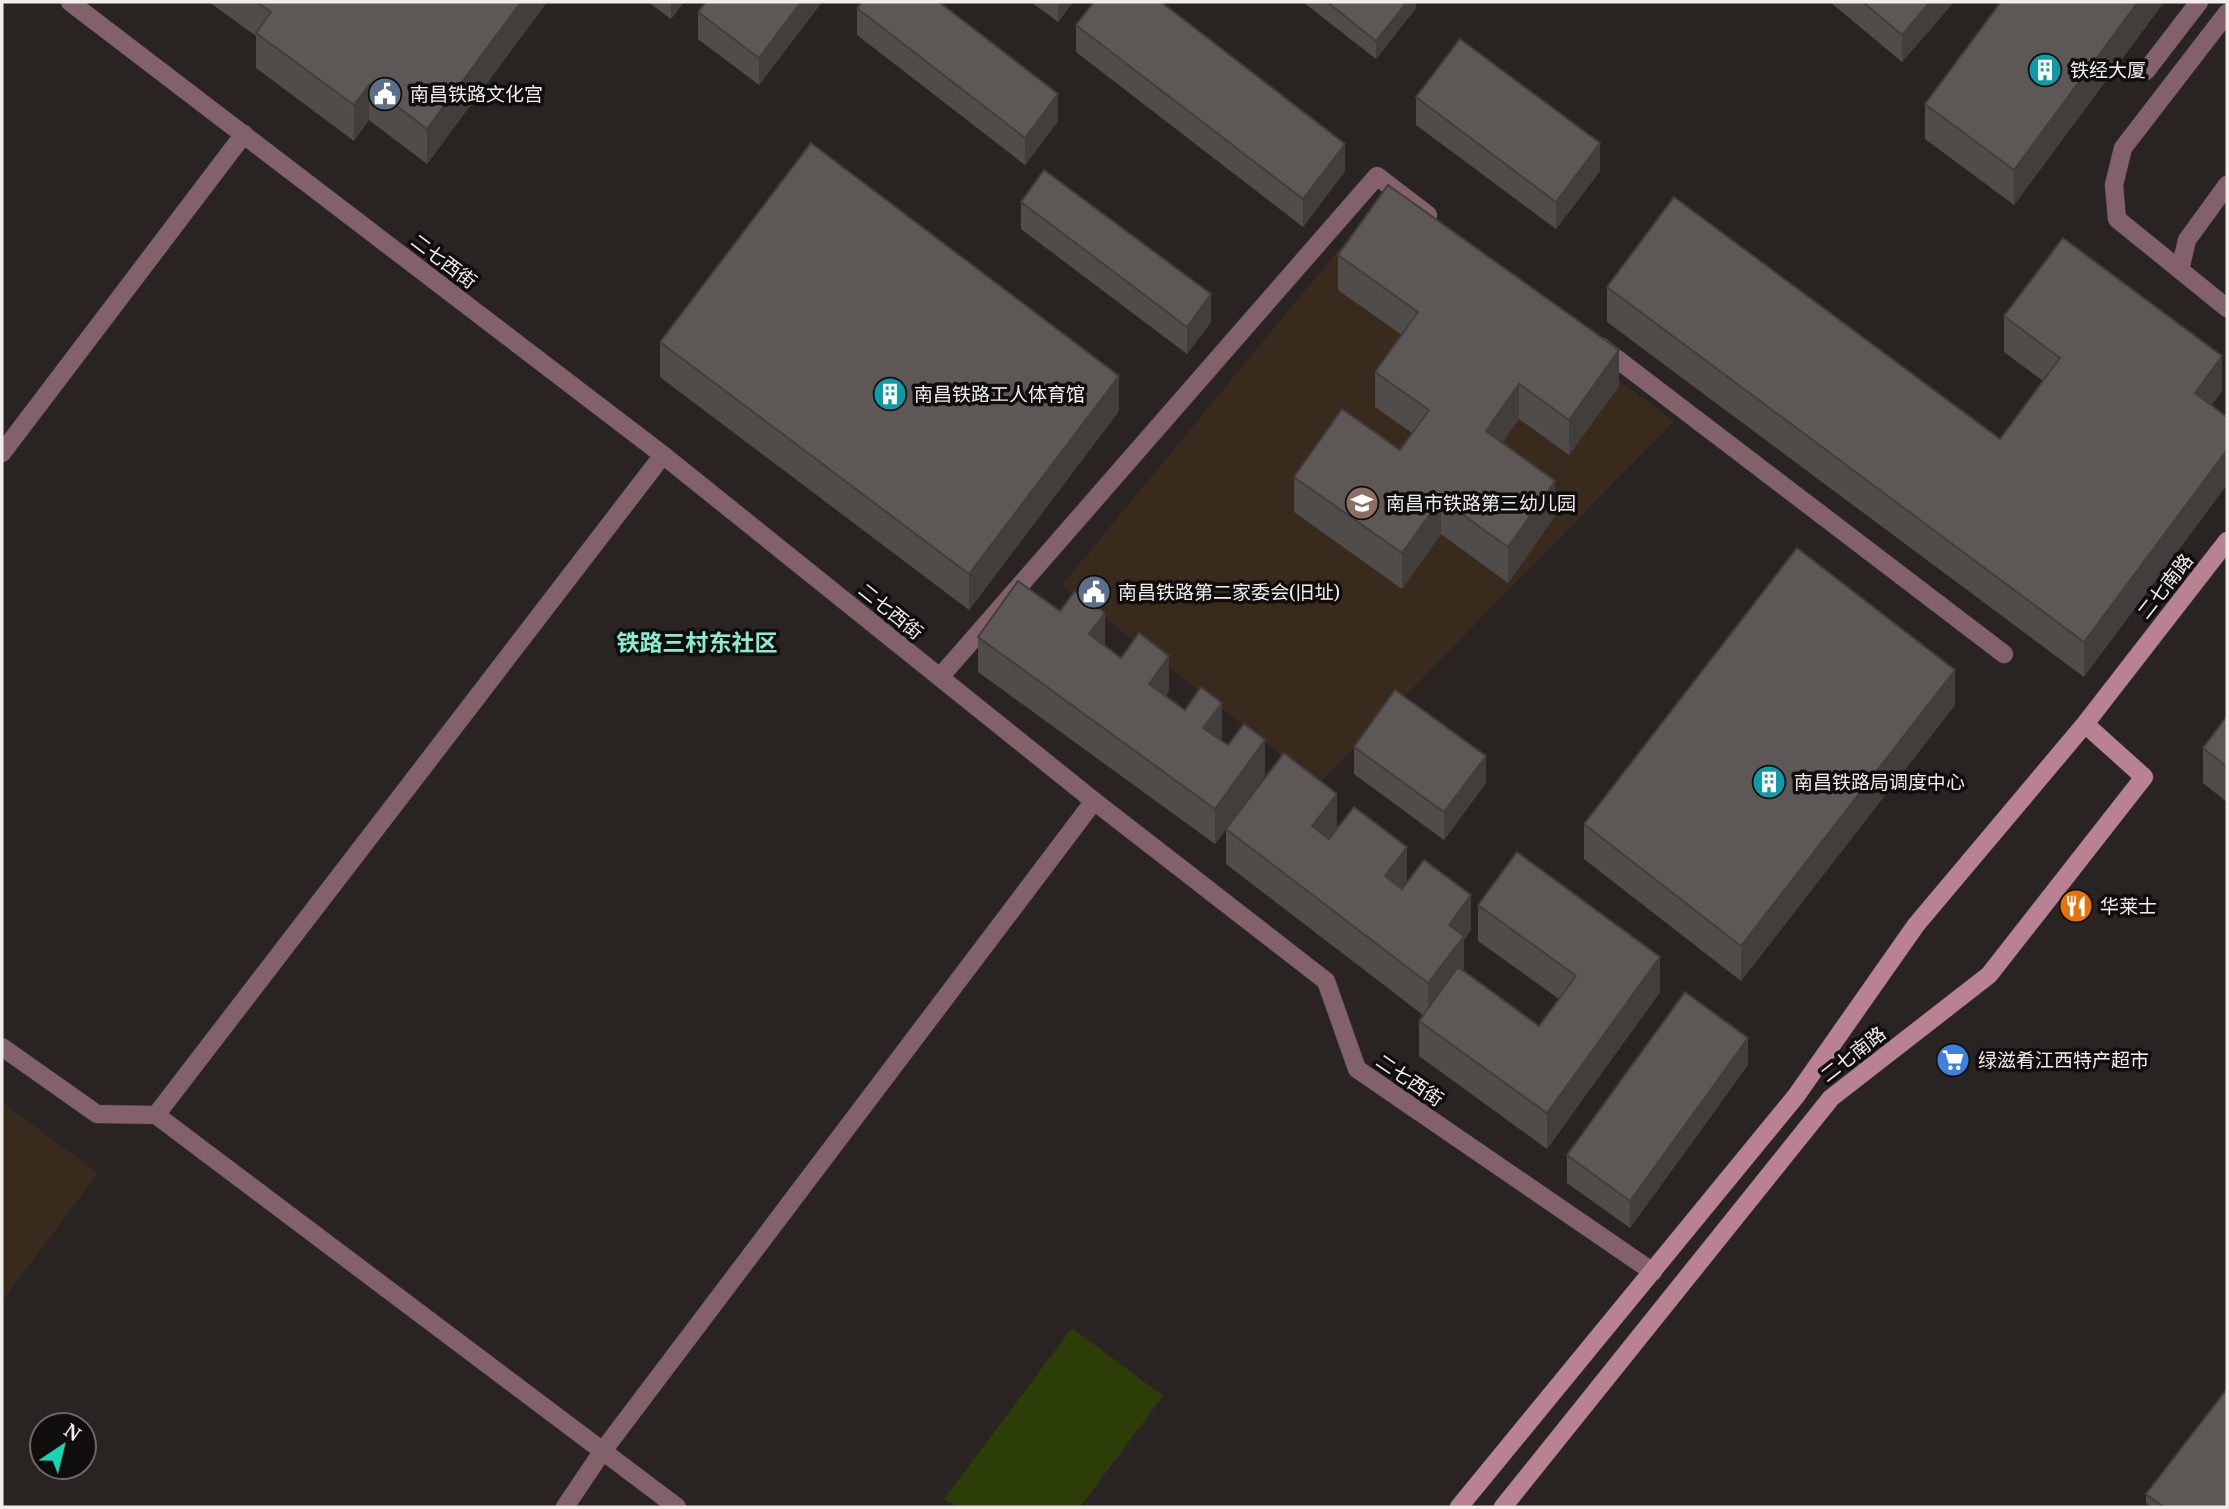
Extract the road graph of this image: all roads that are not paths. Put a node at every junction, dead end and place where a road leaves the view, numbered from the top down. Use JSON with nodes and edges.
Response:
{"nodes":[{"id":1,"x":70,"y":2,"type":"edge"},
{"id":2,"x":2199,"y":2,"type":"edge"},
{"id":3,"x":2227,"y":13,"type":"edge"},
{"id":4,"x":2146,"y":71,"type":"dead end"},
{"id":5,"x":244,"y":134,"type":"junction"},
{"id":6,"x":2227,"y":185,"type":"edge"},
{"id":7,"x":1443,"y":226,"type":"edge"},
{"id":8,"x":2180,"y":270,"type":"junction"},
{"id":9,"x":2227,"y":308,"type":"edge"},
{"id":10,"x":1585,"y":335,"type":"edge"},
{"id":11,"x":2,"y":453,"type":"edge"},
{"id":12,"x":663,"y":454,"type":"junction"},
{"id":13,"x":2227,"y":541,"type":"edge"},
{"id":14,"x":2004,"y":654,"type":"dead end"},
{"id":15,"x":940,"y":677,"type":"junction"},
{"id":16,"x":2085,"y":724,"type":"junction"},
{"id":17,"x":1094,"y":801,"type":"junction"},
{"id":18,"x":2,"y":1047,"type":"edge"},
{"id":19,"x":156,"y":1115,"type":"junction"},
{"id":20,"x":1653,"y":1272,"type":"junction"},
{"id":21,"x":602,"y":1452,"type":"junction"},
{"id":22,"x":565,"y":1507,"type":"edge"},
{"id":23,"x":677,"y":1507,"type":"edge"},
{"id":24,"x":1459,"y":1507,"type":"edge"},
{"id":25,"x":1503,"y":1507,"type":"edge"}],
"edges":[{"from":1,"to":5,"type":"street","name":"二七西街"},
{"from":2,"to":4,"type":"street"},
{"from":3,"to":8,"type":"street"},
{"from":5,"to":11,"type":"street"},
{"from":5,"to":12,"type":"street","name":"二七西街"},
{"from":6,"to":8,"type":"street"},
{"from":7,"to":15,"type":"street"},
{"from":8,"to":9,"type":"street"},
{"from":10,"to":14,"type":"street"},
{"from":12,"to":15,"type":"street","name":"二七西街"},
{"from":12,"to":19,"type":"street"},
{"from":13,"to":16,"type":"main road","name":"二七南路"},
{"from":15,"to":17,"type":"street","name":"二七西街"},
{"from":16,"to":20,"type":"main road","name":"二七南路"},
{"from":16,"to":25,"type":"main road","name":"二七南路"},
{"from":17,"to":20,"type":"street","name":"二七西街"},
{"from":17,"to":21,"type":"street"},
{"from":18,"to":19,"type":"street"},
{"from":19,"to":21,"type":"street"},
{"from":20,"to":24,"type":"main road","name":"二七南路"},
{"from":21,"to":22,"type":"street"},
{"from":21,"to":23,"type":"street"}]}
